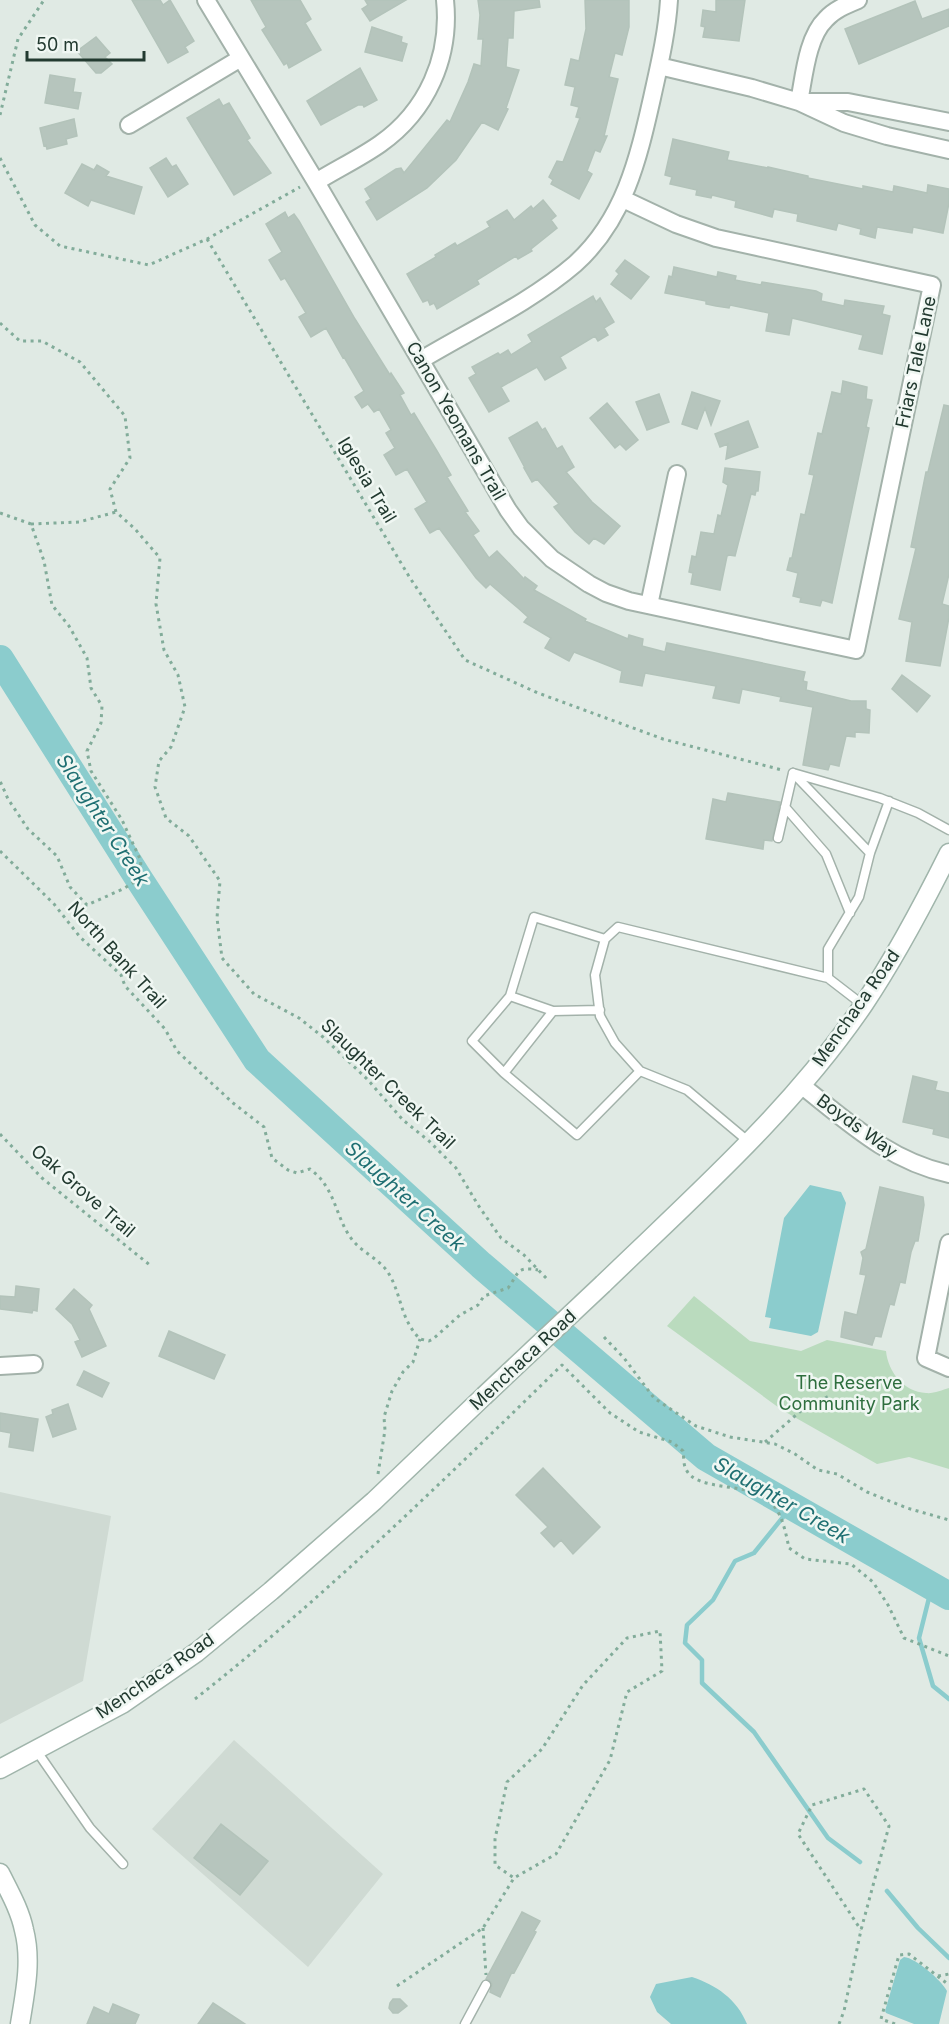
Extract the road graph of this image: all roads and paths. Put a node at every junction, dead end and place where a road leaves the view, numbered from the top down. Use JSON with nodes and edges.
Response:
{"nodes":[{"id":1,"x":44,"y":0,"type":"edge"},
{"id":2,"x":206,"y":0,"type":"edge"},
{"id":3,"x":445,"y":0,"type":"edge"},
{"id":4,"x":669,"y":0,"type":"edge"},
{"id":5,"x":858,"y":0,"type":"edge"},
{"id":6,"x":241,"y":58,"type":"junction"},
{"id":7,"x":659,"y":66,"type":"junction"},
{"id":8,"x":799,"y":102,"type":"junction"},
{"id":9,"x":0,"y":115,"type":"edge"},
{"id":10,"x":949,"y":122,"type":"edge"},
{"id":11,"x":129,"y":124,"type":"dead end"},
{"id":12,"x":949,"y":150,"type":"edge"},
{"id":13,"x":0,"y":158,"type":"edge"},
{"id":14,"x":308,"y":184,"type":"junction"},
{"id":15,"x":623,"y":199,"type":"junction"},
{"id":16,"x":207,"y":239,"type":"junction"},
{"id":17,"x":0,"y":322,"type":"edge"},
{"id":18,"x":421,"y":360,"type":"junction"},
{"id":19,"x":677,"y":474,"type":"dead end"},
{"id":20,"x":116,"y":512,"type":"junction"},
{"id":21,"x":0,"y":513,"type":"edge"},
{"id":22,"x":30,"y":524,"type":"junction"},
{"id":23,"x":649,"y":605,"type":"junction"},
{"id":24,"x":856,"y":650,"type":"joint"},
{"id":25,"x":793,"y":773,"type":"junction"},
{"id":26,"x":0,"y":781,"type":"edge"},
{"id":27,"x":889,"y":801,"type":"junction"},
{"id":28,"x":785,"y":807,"type":"junction"},
{"id":29,"x":949,"y":830,"type":"edge"},
{"id":30,"x":778,"y":838,"type":"dead end"},
{"id":31,"x":0,"y":851,"type":"edge"},
{"id":32,"x":870,"y":853,"type":"junction"},
{"id":33,"x":949,"y":853,"type":"edge"},
{"id":34,"x":850,"y":913,"type":"junction"},
{"id":35,"x":605,"y":939,"type":"junction"},
{"id":36,"x":828,"y":978,"type":"junction"},
{"id":37,"x":510,"y":996,"type":"junction"},
{"id":38,"x":863,"y":1005,"type":"junction"},
{"id":39,"x":600,"y":1010,"type":"junction"},
{"id":40,"x":553,"y":1011,"type":"junction"},
{"id":41,"x":640,"y":1071,"type":"junction"},
{"id":42,"x":504,"y":1073,"type":"junction"},
{"id":43,"x":801,"y":1085,"type":"junction"},
{"id":44,"x":0,"y":1134,"type":"edge"},
{"id":45,"x":749,"y":1143,"type":"junction"},
{"id":46,"x":949,"y":1174,"type":"edge"},
{"id":47,"x":949,"y":1243,"type":"edge"},
{"id":48,"x":151,"y":1266,"type":"dead end"},
{"id":49,"x":540,"y":1270,"type":"junction"},
{"id":50,"x":548,"y":1280,"type":"dead end"},
{"id":51,"x":604,"y":1337,"type":"dead end"},
{"id":52,"x":420,"y":1340,"type":"junction"},
{"id":53,"x":34,"y":1364,"type":"dead end"},
{"id":54,"x":0,"y":1366,"type":"edge"},
{"id":55,"x":949,"y":1368,"type":"edge"},
{"id":56,"x":831,"y":1395,"type":"dead end"},
{"id":57,"x":765,"y":1442,"type":"junction"},
{"id":58,"x":374,"y":1501,"type":"junction"},
{"id":59,"x":949,"y":1520,"type":"edge"},
{"id":60,"x":949,"y":1656,"type":"edge"},
{"id":61,"x":195,"y":1699,"type":"dead end"},
{"id":62,"x":35,"y":1750,"type":"junction"},
{"id":63,"x":0,"y":1769,"type":"edge"},
{"id":64,"x":123,"y":1864,"type":"dead end"},
{"id":65,"x":0,"y":1873,"type":"edge"},
{"id":66,"x":514,"y":1878,"type":"junction"},
{"id":67,"x":483,"y":1928,"type":"junction"},
{"id":68,"x":861,"y":1930,"type":"junction"},
{"id":69,"x":949,"y":1974,"type":"edge"},
{"id":70,"x":938,"y":1976,"type":"junction"},
{"id":71,"x":486,"y":1985,"type":"joint"},
{"id":72,"x":949,"y":1985,"type":"edge"},
{"id":73,"x":397,"y":1986,"type":"dead end"},
{"id":74,"x":20,"y":2024,"type":"edge"},
{"id":75,"x":465,"y":2024,"type":"edge"},
{"id":76,"x":839,"y":2024,"type":"edge"},
{"id":77,"x":895,"y":2024,"type":"edge"}],
"edges":[{"from":1,"to":9,"type":"path"},
{"from":2,"to":6,"type":"street","name":"Canon Yeomans Trail"},
{"from":3,"to":14,"type":"street"},
{"from":4,"to":7,"type":"street"},
{"from":5,"to":8,"type":"street"},
{"from":6,"to":11,"type":"street"},
{"from":6,"to":14,"type":"street","name":"Canon Yeomans Trail"},
{"from":7,"to":8,"type":"street"},
{"from":7,"to":15,"type":"street"},
{"from":8,"to":10,"type":"street"},
{"from":8,"to":12,"type":"street"},
{"from":13,"to":16,"type":"path"},
{"from":14,"to":16,"type":"path"},
{"from":14,"to":18,"type":"street","name":"Canon Yeomans Trail"},
{"from":15,"to":18,"type":"street"},
{"from":15,"to":24,"type":"street","name":"Friars Tale Lane"},
{"from":16,"to":25,"type":"path","name":"Iglesia Trail"},
{"from":17,"to":20,"type":"path"},
{"from":18,"to":23,"type":"street","name":"Canon Yeomans Trail"},
{"from":19,"to":23,"type":"street"},
{"from":20,"to":22,"type":"path"},
{"from":20,"to":49,"type":"path","name":"Slaughter Creek Trail"},
{"from":21,"to":22,"type":"path"},
{"from":22,"to":26,"type":"path"},
{"from":23,"to":24,"type":"street","name":"Canon Yeomans Trail"},
{"from":25,"to":27,"type":"lane"},
{"from":25,"to":28,"type":"lane"},
{"from":25,"to":32,"type":"lane"},
{"from":27,"to":29,"type":"lane"},
{"from":27,"to":32,"type":"lane"},
{"from":28,"to":30,"type":"lane"},
{"from":28,"to":34,"type":"lane"},
{"from":31,"to":52,"type":"path","name":"North Bank Trail"},
{"from":32,"to":34,"type":"lane"},
{"from":33,"to":38,"type":"main road","name":"Menchaca Road"},
{"from":34,"to":36,"type":"lane"},
{"from":35,"to":36,"type":"lane"},
{"from":35,"to":37,"type":"lane"},
{"from":35,"to":39,"type":"lane"},
{"from":36,"to":38,"type":"lane"},
{"from":37,"to":40,"type":"lane"},
{"from":37,"to":42,"type":"lane"},
{"from":38,"to":43,"type":"main road","name":"Menchaca Road"},
{"from":39,"to":40,"type":"lane"},
{"from":39,"to":41,"type":"lane"},
{"from":40,"to":42,"type":"lane"},
{"from":41,"to":42,"type":"lane"},
{"from":41,"to":45,"type":"lane"},
{"from":43,"to":45,"type":"main road","name":"Menchaca Road"},
{"from":43,"to":46,"type":"street","name":"Boyds Way"},
{"from":44,"to":48,"type":"path","name":"Oak Grove Trail"},
{"from":45,"to":58,"type":"main road","name":"Menchaca Road","bridge":true},
{"from":47,"to":55,"type":"street"},
{"from":49,"to":50,"type":"path","name":"Slaughter Creek Trail"},
{"from":49,"to":52,"type":"path"},
{"from":51,"to":57,"type":"path"},
{"from":52,"to":58,"type":"path"},
{"from":53,"to":54,"type":"street"},
{"from":56,"to":57,"type":"path"},
{"from":57,"to":59,"type":"path"},
{"from":58,"to":62,"type":"main road","name":"Menchaca Road"},
{"from":60,"to":61,"type":"path"},
{"from":62,"to":63,"type":"main road","name":"Menchaca Road"},
{"from":62,"to":64,"type":"lane"},
{"from":65,"to":74,"type":"main road"},
{"from":66,"to":66,"type":"path"},
{"from":66,"to":67,"type":"path"},
{"from":67,"to":71,"type":"path"},
{"from":67,"to":73,"type":"path"},
{"from":68,"to":68,"type":"path"},
{"from":68,"to":76,"type":"path"},
{"from":69,"to":70,"type":"path"},
{"from":70,"to":72,"type":"path"},
{"from":70,"to":77,"type":"path"},
{"from":71,"to":75,"type":"lane"}]}
